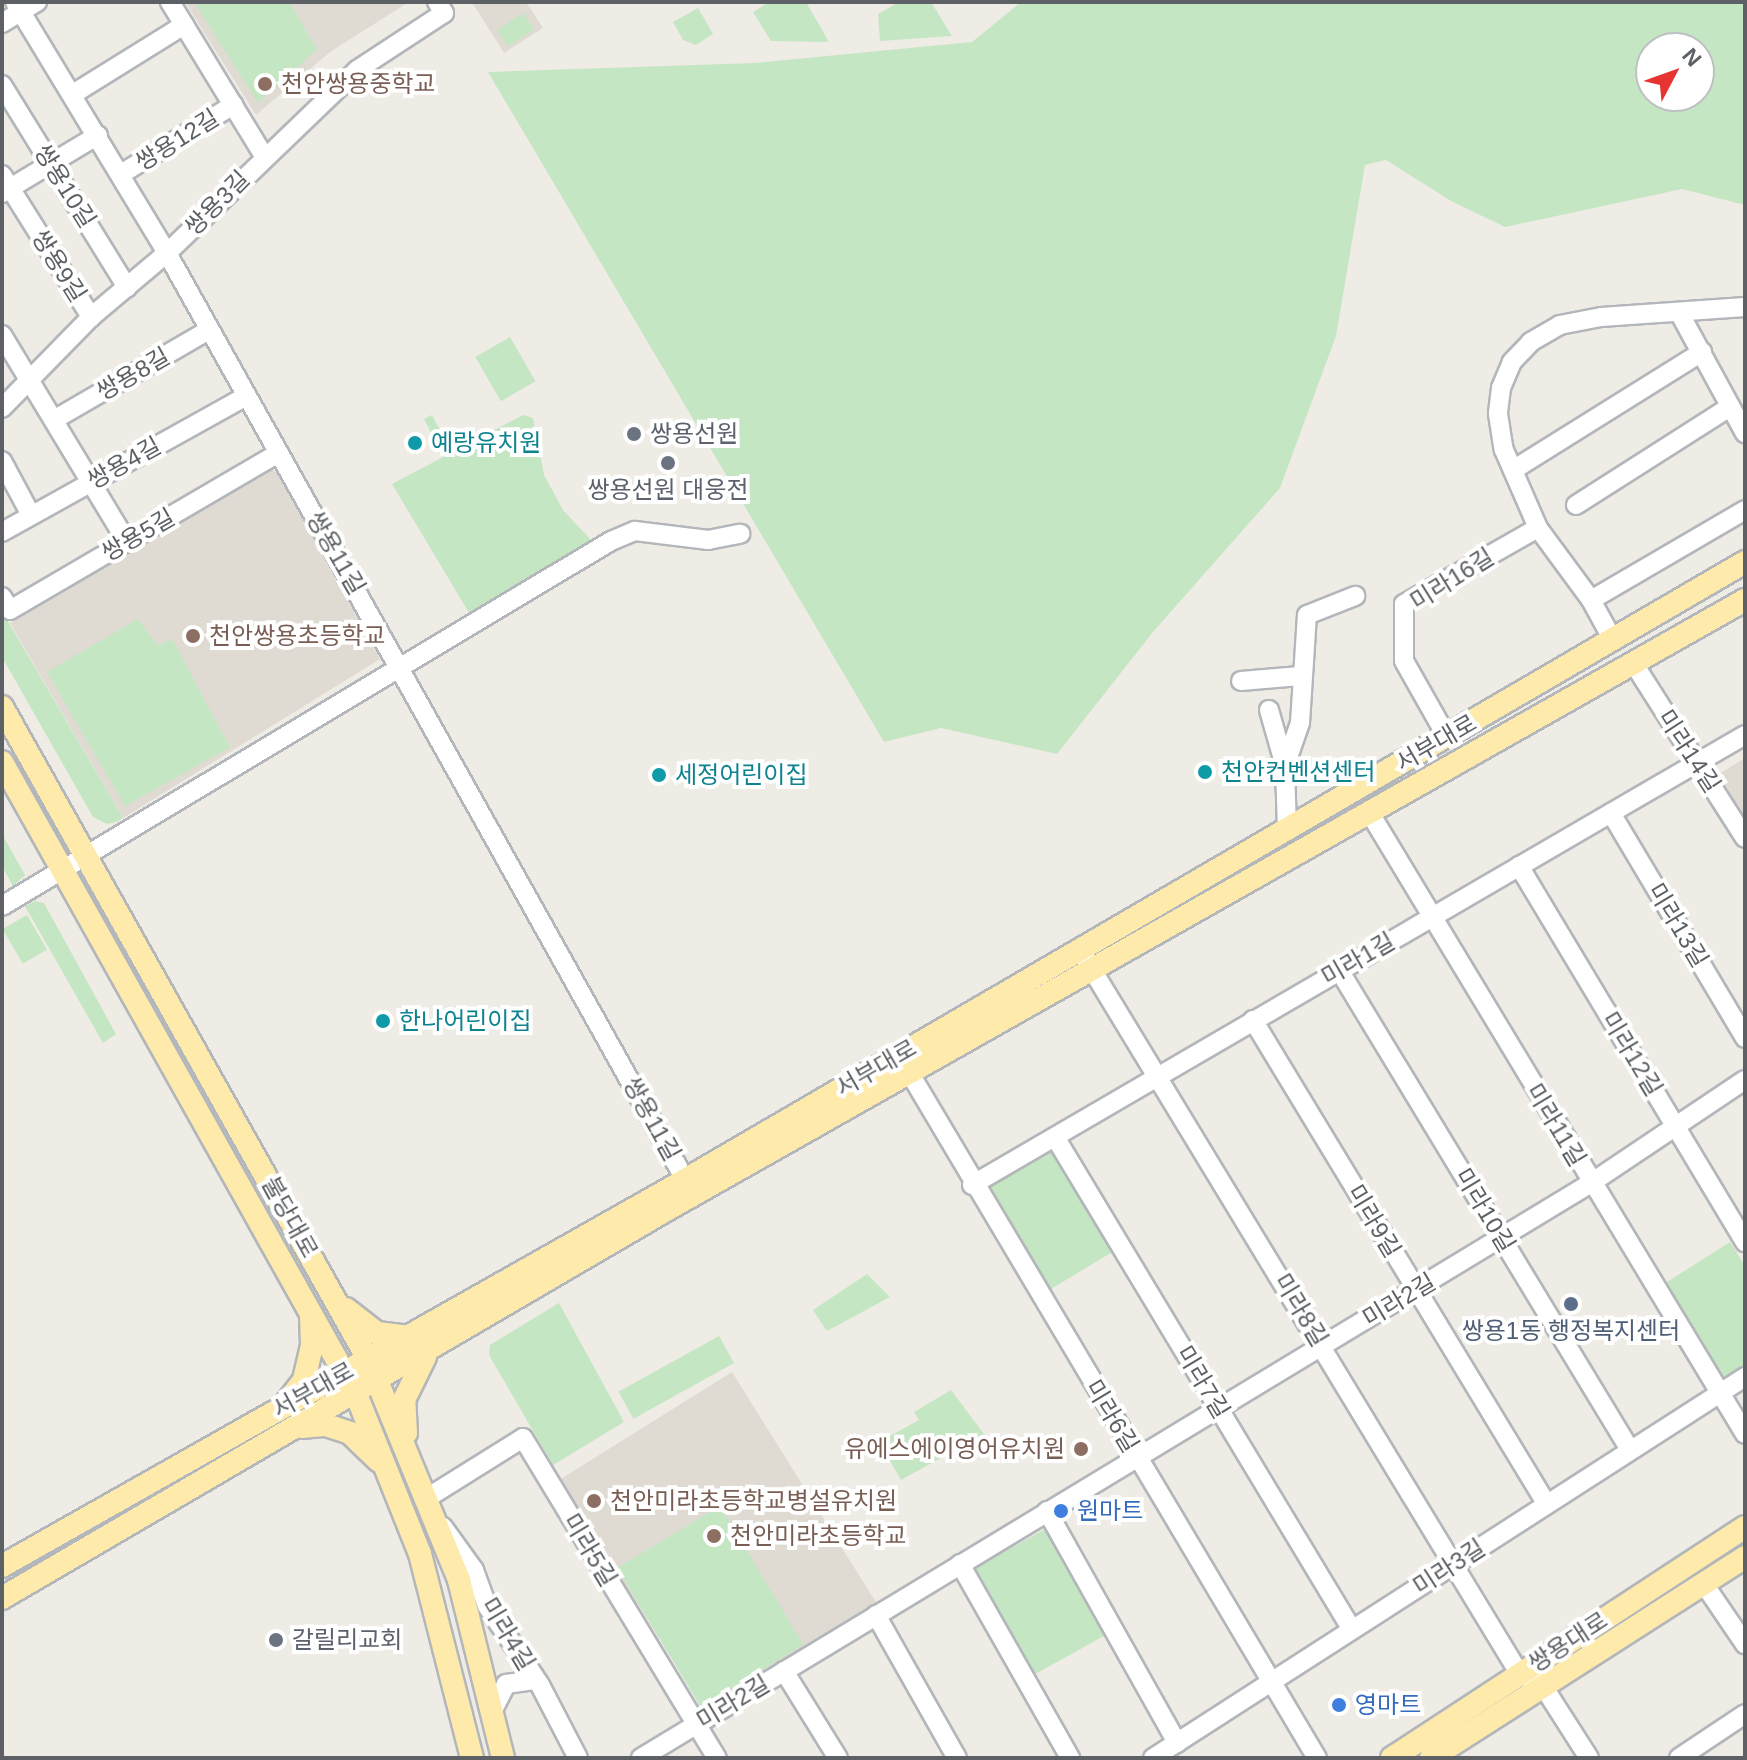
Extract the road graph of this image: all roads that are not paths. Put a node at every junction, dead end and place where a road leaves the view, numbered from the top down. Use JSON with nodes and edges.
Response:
{"nodes":[{"id":1,"x":170,"y":2,"type":"edge"},
{"id":2,"x":24,"y":5,"type":"edge"},
{"id":3,"x":437,"y":8,"type":"edge"},
{"id":4,"x":2,"y":23,"type":"edge"},
{"id":5,"x":184,"y":25,"type":"junction"},
{"id":6,"x":2,"y":85,"type":"edge"},
{"id":7,"x":73,"y":94,"type":"junction"},
{"id":8,"x":233,"y":105,"type":"junction"},
{"id":9,"x":98,"y":135,"type":"junction"},
{"id":10,"x":264,"y":156,"type":"junction"},
{"id":11,"x":51,"y":164,"type":"junction"},
{"id":12,"x":121,"y":174,"type":"junction"},
{"id":13,"x":5,"y":185,"type":"edge"},
{"id":14,"x":167,"y":253,"type":"junction"},
{"id":15,"x":127,"y":287,"type":"junction"},
{"id":16,"x":1745,"y":307,"type":"edge"},
{"id":17,"x":1680,"y":314,"type":"junction"},
{"id":18,"x":91,"y":317,"type":"junction"},
{"id":19,"x":209,"y":330,"type":"junction"},
{"id":20,"x":2,"y":335,"type":"edge"},
{"id":21,"x":1702,"y":352,"type":"junction"},
{"id":22,"x":30,"y":380,"type":"junction"},
{"id":23,"x":246,"y":396,"type":"junction"},
{"id":24,"x":1730,"y":407,"type":"junction"},
{"id":25,"x":2,"y":408,"type":"edge"},
{"id":26,"x":57,"y":418,"type":"junction"},
{"id":27,"x":1745,"y":433,"type":"edge"},
{"id":28,"x":279,"y":453,"type":"junction"},
{"id":29,"x":2,"y":461,"type":"edge"},
{"id":30,"x":1513,"y":470,"type":"junction"},
{"id":31,"x":91,"y":482,"type":"junction"},
{"id":32,"x":1576,"y":505,"type":"dead end"},
{"id":33,"x":1745,"y":510,"type":"edge"},
{"id":34,"x":31,"y":515,"type":"junction"},
{"id":35,"x":1538,"y":528,"type":"junction"},
{"id":36,"x":2,"y":532,"type":"edge"},
{"id":37,"x":740,"y":534,"type":"dead end"},
{"id":38,"x":127,"y":542,"type":"junction"},
{"id":39,"x":1745,"y":562,"type":"edge"},
{"id":40,"x":1355,"y":596,"type":"dead end"},
{"id":41,"x":2,"y":597,"type":"edge"},
{"id":42,"x":1591,"y":600,"type":"junction"},
{"id":43,"x":1745,"y":600,"type":"edge"},
{"id":44,"x":1613,"y":640,"type":"junction"},
{"id":45,"x":1634,"y":664,"type":"junction"},
{"id":46,"x":402,"y":669,"type":"junction"},
{"id":47,"x":1300,"y":676,"type":"junction"},
{"id":48,"x":1241,"y":681,"type":"dead end"},
{"id":49,"x":2,"y":707,"type":"edge"},
{"id":50,"x":1269,"y":710,"type":"dead end"},
{"id":51,"x":1745,"y":735,"type":"edge"},
{"id":52,"x":1447,"y":737,"type":"junction"},
{"id":53,"x":2,"y":762,"type":"edge"},
{"id":54,"x":1697,"y":763,"type":"junction"},
{"id":55,"x":1285,"y":766,"type":"junction"},
{"id":56,"x":1611,"y":813,"type":"junction"},
{"id":57,"x":1371,"y":815,"type":"junction"},
{"id":58,"x":1287,"y":830,"type":"junction"},
{"id":59,"x":1745,"y":838,"type":"edge"},
{"id":60,"x":84,"y":852,"type":"junction"},
{"id":61,"x":1519,"y":866,"type":"junction"},
{"id":62,"x":64,"y":873,"type":"junction"},
{"id":63,"x":2,"y":906,"type":"edge"},
{"id":64,"x":1430,"y":918,"type":"junction"},
{"id":65,"x":1080,"y":948,"type":"junction"},
{"id":66,"x":1093,"y":970,"type":"junction"},
{"id":67,"x":1339,"y":970,"type":"junction"},
{"id":68,"x":1253,"y":1020,"type":"junction"},
{"id":69,"x":1745,"y":1038,"type":"edge"},
{"id":70,"x":909,"y":1072,"type":"junction"},
{"id":71,"x":1160,"y":1076,"type":"junction"},
{"id":72,"x":1745,"y":1080,"type":"edge"},
{"id":73,"x":1674,"y":1124,"type":"junction"},
{"id":74,"x":1055,"y":1137,"type":"junction"},
{"id":75,"x":1591,"y":1183,"type":"junction"},
{"id":76,"x":972,"y":1185,"type":"junction"},
{"id":77,"x":689,"y":1187,"type":"junction"},
{"id":78,"x":1501,"y":1237,"type":"junction"},
{"id":79,"x":1745,"y":1242,"type":"edge"},
{"id":80,"x":1416,"y":1290,"type":"junction"},
{"id":81,"x":331,"y":1293,"type":"junction"},
{"id":82,"x":311,"y":1310,"type":"junction"},
{"id":83,"x":408,"y":1337,"type":"junction"},
{"id":84,"x":1323,"y":1347,"type":"junction"},
{"id":85,"x":427,"y":1353,"type":"junction"},
{"id":86,"x":368,"y":1359,"type":"junction"},
{"id":87,"x":346,"y":1372,"type":"junction"},
{"id":88,"x":1745,"y":1377,"type":"edge"},
{"id":89,"x":379,"y":1382,"type":"junction"},
{"id":90,"x":1718,"y":1393,"type":"junction"},
{"id":91,"x":356,"y":1394,"type":"junction"},
{"id":92,"x":282,"y":1408,"type":"junction"},
{"id":93,"x":1219,"y":1408,"type":"junction"},
{"id":94,"x":293,"y":1428,"type":"junction"},
{"id":95,"x":1745,"y":1434,"type":"edge"},
{"id":96,"x":1630,"y":1450,"type":"junction"},
{"id":97,"x":1138,"y":1459,"type":"junction"},
{"id":98,"x":415,"y":1470,"type":"junction"},
{"id":99,"x":389,"y":1472,"type":"junction"},
{"id":100,"x":1546,"y":1503,"type":"junction"},
{"id":101,"x":430,"y":1506,"type":"junction"},
{"id":102,"x":1047,"y":1511,"type":"junction"},
{"id":103,"x":1745,"y":1527,"type":"edge"},
{"id":104,"x":1745,"y":1557,"type":"edge"},
{"id":105,"x":960,"y":1564,"type":"junction"},
{"id":106,"x":1453,"y":1564,"type":"junction"},
{"id":107,"x":2,"y":1566,"type":"edge"},
{"id":108,"x":1704,"y":1584,"type":"junction"},
{"id":109,"x":2,"y":1598,"type":"edge"},
{"id":110,"x":876,"y":1615,"type":"junction"},
{"id":111,"x":1351,"y":1628,"type":"junction"},
{"id":112,"x":1745,"y":1644,"type":"edge"},
{"id":113,"x":784,"y":1671,"type":"junction"},
{"id":114,"x":1519,"y":1673,"type":"junction"},
{"id":115,"x":1272,"y":1679,"type":"junction"},
{"id":116,"x":536,"y":1680,"type":"junction"},
{"id":117,"x":1543,"y":1686,"type":"junction"},
{"id":118,"x":494,"y":1708,"type":"junction"},
{"id":119,"x":1745,"y":1714,"type":"edge"},
{"id":120,"x":698,"y":1723,"type":"junction"},
{"id":121,"x":1177,"y":1743,"type":"junction"},
{"id":122,"x":472,"y":1758,"type":"edge"},
{"id":123,"x":503,"y":1758,"type":"edge"},
{"id":124,"x":578,"y":1758,"type":"edge"},
{"id":125,"x":641,"y":1758,"type":"edge"},
{"id":126,"x":717,"y":1758,"type":"edge"},
{"id":127,"x":838,"y":1758,"type":"edge"},
{"id":128,"x":957,"y":1758,"type":"edge"},
{"id":129,"x":1070,"y":1758,"type":"edge"},
{"id":130,"x":1153,"y":1758,"type":"edge"},
{"id":131,"x":1317,"y":1758,"type":"edge"},
{"id":132,"x":1392,"y":1758,"type":"edge"},
{"id":133,"x":1431,"y":1758,"type":"edge"},
{"id":134,"x":1589,"y":1758,"type":"edge"},
{"id":135,"x":1679,"y":1758,"type":"edge"}],
"edges":[{"from":1,"to":5,"type":"street","name":"쌍용12길"},
{"from":2,"to":4,"type":"street"},
{"from":2,"to":7,"type":"street","name":"쌍용11길"},
{"from":3,"to":10,"type":"street","name":"쌍용3길"},
{"from":5,"to":7,"type":"street"},
{"from":5,"to":8,"type":"street","name":"쌍용12길"},
{"from":6,"to":11,"type":"street","name":"쌍용10길"},
{"from":7,"to":9,"type":"street","name":"쌍용11길"},
{"from":8,"to":10,"type":"street","name":"쌍용12길"},
{"from":8,"to":12,"type":"street","name":"쌍용12길"},
{"from":9,"to":11,"type":"street"},
{"from":9,"to":12,"type":"street","name":"쌍용11길"},
{"from":10,"to":14,"type":"street","name":"쌍용3길"},
{"from":11,"to":13,"type":"street"},
{"from":11,"to":15,"type":"street","name":"쌍용10길"},
{"from":12,"to":14,"type":"street","name":"쌍용11길"},
{"from":13,"to":18,"type":"street","name":"쌍용9길"},
{"from":14,"to":15,"type":"street","name":"쌍용3길"},
{"from":14,"to":19,"type":"street","name":"쌍용11길"},
{"from":15,"to":18,"type":"street","name":"쌍용3길"},
{"from":16,"to":17,"type":"street"},
{"from":17,"to":21,"type":"street"},
{"from":17,"to":30,"type":"street"},
{"from":18,"to":22,"type":"street","name":"쌍용3길"},
{"from":19,"to":23,"type":"street","name":"쌍용11길"},
{"from":19,"to":26,"type":"street","name":"쌍용8길"},
{"from":20,"to":22,"type":"street"},
{"from":21,"to":24,"type":"street"},
{"from":21,"to":30,"type":"street"},
{"from":22,"to":25,"type":"street","name":"쌍용3길"},
{"from":22,"to":26,"type":"street"},
{"from":23,"to":28,"type":"street","name":"쌍용11길"},
{"from":23,"to":31,"type":"street","name":"쌍용4길"},
{"from":24,"to":27,"type":"street"},
{"from":24,"to":32,"type":"street"},
{"from":26,"to":31,"type":"street"},
{"from":28,"to":38,"type":"street","name":"쌍용5길"},
{"from":28,"to":46,"type":"street","name":"쌍용11길"},
{"from":29,"to":34,"type":"street"},
{"from":30,"to":35,"type":"street"},
{"from":31,"to":34,"type":"street","name":"쌍용4길"},
{"from":31,"to":38,"type":"street"},
{"from":33,"to":42,"type":"street"},
{"from":34,"to":36,"type":"street","name":"쌍용4길"},
{"from":35,"to":42,"type":"street"},
{"from":35,"to":52,"type":"street","name":"미라16길"},
{"from":37,"to":46,"type":"street"},
{"from":38,"to":41,"type":"street","name":"쌍용5길"},
{"from":39,"to":44,"type":"main road","name":"서부대로"},
{"from":40,"to":47,"type":"street"},
{"from":42,"to":44,"type":"street"},
{"from":43,"to":45,"type":"main road","name":"서부대로"},
{"from":44,"to":52,"type":"main road","name":"서부대로"},
{"from":45,"to":54,"type":"street","name":"미라14길"},
{"from":45,"to":57,"type":"main road","name":"서부대로"},
{"from":46,"to":60,"type":"street"},
{"from":46,"to":77,"type":"street","name":"쌍용11길"},
{"from":47,"to":48,"type":"street"},
{"from":47,"to":55,"type":"street"},
{"from":49,"to":60,"type":"main road","name":"불당대로"},
{"from":50,"to":55,"type":"street"},
{"from":51,"to":54,"type":"street","name":"미라1길"},
{"from":52,"to":58,"type":"main road","name":"서부대로"},
{"from":53,"to":62,"type":"main road","name":"불당대로"},
{"from":54,"to":56,"type":"street","name":"미라1길"},
{"from":54,"to":59,"type":"street","name":"미라14길"},
{"from":55,"to":58,"type":"street"},
{"from":56,"to":61,"type":"street","name":"미라1길"},
{"from":56,"to":69,"type":"street","name":"미라13길"},
{"from":57,"to":64,"type":"street","name":"미라11길"},
{"from":57,"to":66,"type":"main road","name":"서부대로"},
{"from":58,"to":65,"type":"main road","name":"서부대로"},
{"from":60,"to":62,"type":"street"},
{"from":60,"to":81,"type":"main road","name":"불당대로"},
{"from":61,"to":64,"type":"street","name":"미라1길"},
{"from":61,"to":73,"type":"street","name":"미라12길"},
{"from":62,"to":63,"type":"street"},
{"from":62,"to":82,"type":"main road","name":"불당대로"},
{"from":64,"to":67,"type":"street","name":"미라1길"},
{"from":64,"to":75,"type":"street","name":"미라11길"},
{"from":65,"to":66,"type":"street","name":"미라8길"},
{"from":65,"to":77,"type":"main road","name":"서부대로"},
{"from":66,"to":70,"type":"main road","name":"서부대로"},
{"from":66,"to":71,"type":"street","name":"미라8길"},
{"from":67,"to":68,"type":"street","name":"미라1길"},
{"from":67,"to":78,"type":"street","name":"미라10길"},
{"from":68,"to":71,"type":"street","name":"미라1길"},
{"from":68,"to":80,"type":"street","name":"미라9길"},
{"from":70,"to":76,"type":"street","name":"미라6길"},
{"from":70,"to":77,"type":"main road","name":"서부대로"},
{"from":71,"to":74,"type":"street","name":"미라1길"},
{"from":71,"to":84,"type":"street","name":"미라8길"},
{"from":72,"to":73,"type":"street","name":"미라2길"},
{"from":73,"to":75,"type":"street","name":"미라2길"},
{"from":73,"to":79,"type":"street","name":"미라12길"},
{"from":74,"to":76,"type":"street","name":"미라1길"},
{"from":74,"to":93,"type":"street","name":"미라7길"},
{"from":75,"to":78,"type":"street","name":"미라2길"},
{"from":75,"to":90,"type":"street","name":"미라11길"},
{"from":76,"to":97,"type":"street","name":"미라6길"},
{"from":77,"to":83,"type":"main road","name":"서부대로"},
{"from":77,"to":85,"type":"main road","name":"서부대로"},
{"from":78,"to":80,"type":"street","name":"미라2길"},
{"from":78,"to":96,"type":"street","name":"미라10길"},
{"from":80,"to":84,"type":"street","name":"미라2길"},
{"from":80,"to":100,"type":"street","name":"미라9길"},
{"from":81,"to":83,"type":"main road"},
{"from":81,"to":86,"type":"main road","name":"불당대로"},
{"from":82,"to":87,"type":"main road","name":"불당대로"},
{"from":82,"to":92,"type":"main road"},
{"from":83,"to":86,"type":"main road","name":"서부대로"},
{"from":84,"to":93,"type":"street","name":"미라2길"},
{"from":84,"to":106,"type":"street","name":"미라8길"},
{"from":85,"to":89,"type":"main road","name":"서부대로"},
{"from":85,"to":98,"type":"main road"},
{"from":86,"to":87,"type":"main road","name":"서부대로"},
{"from":86,"to":89,"type":"main road","name":"불당대로"},
{"from":87,"to":91,"type":"main road","name":"불당대로"},
{"from":87,"to":92,"type":"main road","name":"서부대로"},
{"from":88,"to":90,"type":"street","name":"미라3길"},
{"from":89,"to":91,"type":"main road","name":"서부대로"},
{"from":89,"to":98,"type":"main road","name":"불당대로"},
{"from":90,"to":95,"type":"street","name":"미라11길"},
{"from":90,"to":96,"type":"street","name":"미라3길"},
{"from":91,"to":94,"type":"main road","name":"서부대로"},
{"from":91,"to":99,"type":"main road","name":"불당대로"},
{"from":92,"to":107,"type":"main road","name":"서부대로"},
{"from":93,"to":97,"type":"street","name":"미라2길"},
{"from":93,"to":111,"type":"street","name":"미라7길"},
{"from":94,"to":99,"type":"main road"},
{"from":94,"to":109,"type":"main road","name":"서부대로"},
{"from":96,"to":100,"type":"street","name":"미라3길"},
{"from":97,"to":102,"type":"street","name":"미라2길"},
{"from":97,"to":115,"type":"street","name":"미라6길"},
{"from":98,"to":101,"type":"main road","name":"불당대로"},
{"from":99,"to":122,"type":"main road","name":"불당대로"},
{"from":100,"to":106,"type":"street","name":"미라3길"},
{"from":101,"to":116,"type":"street","name":"미라4길"},
{"from":101,"to":118,"type":"main road","name":"불당대로"},
{"from":101,"to":120,"type":"street","name":"미라5길"},
{"from":102,"to":105,"type":"street","name":"미라2길"},
{"from":102,"to":121,"type":"street"},
{"from":103,"to":114,"type":"main road","name":"쌍용대로"},
{"from":104,"to":108,"type":"main road","name":"쌍용대로"},
{"from":105,"to":110,"type":"street","name":"미라2길"},
{"from":105,"to":129,"type":"street"},
{"from":106,"to":111,"type":"street","name":"미라3길"},
{"from":106,"to":114,"type":"street","name":"미라8길"},
{"from":108,"to":112,"type":"street"},
{"from":108,"to":117,"type":"main road","name":"쌍용대로"},
{"from":110,"to":113,"type":"street","name":"미라2길"},
{"from":110,"to":128,"type":"street"},
{"from":111,"to":115,"type":"street","name":"미라3길"},
{"from":113,"to":120,"type":"street","name":"미라2길"},
{"from":113,"to":127,"type":"street","name":"미라2길"},
{"from":114,"to":117,"type":"street"},
{"from":114,"to":132,"type":"main road","name":"쌍용대로"},
{"from":115,"to":121,"type":"street","name":"미라3길"},
{"from":115,"to":131,"type":"street","name":"미라6길"},
{"from":116,"to":118,"type":"street"},
{"from":116,"to":124,"type":"street","name":"미라4길"},
{"from":117,"to":133,"type":"main road","name":"쌍용대로"},
{"from":117,"to":134,"type":"street"},
{"from":118,"to":123,"type":"main road","name":"불당대로"},
{"from":119,"to":135,"type":"street"},
{"from":120,"to":125,"type":"street","name":"미라2길"},
{"from":120,"to":126,"type":"street","name":"미라5길"},
{"from":121,"to":130,"type":"street","name":"미라3길"}]}
